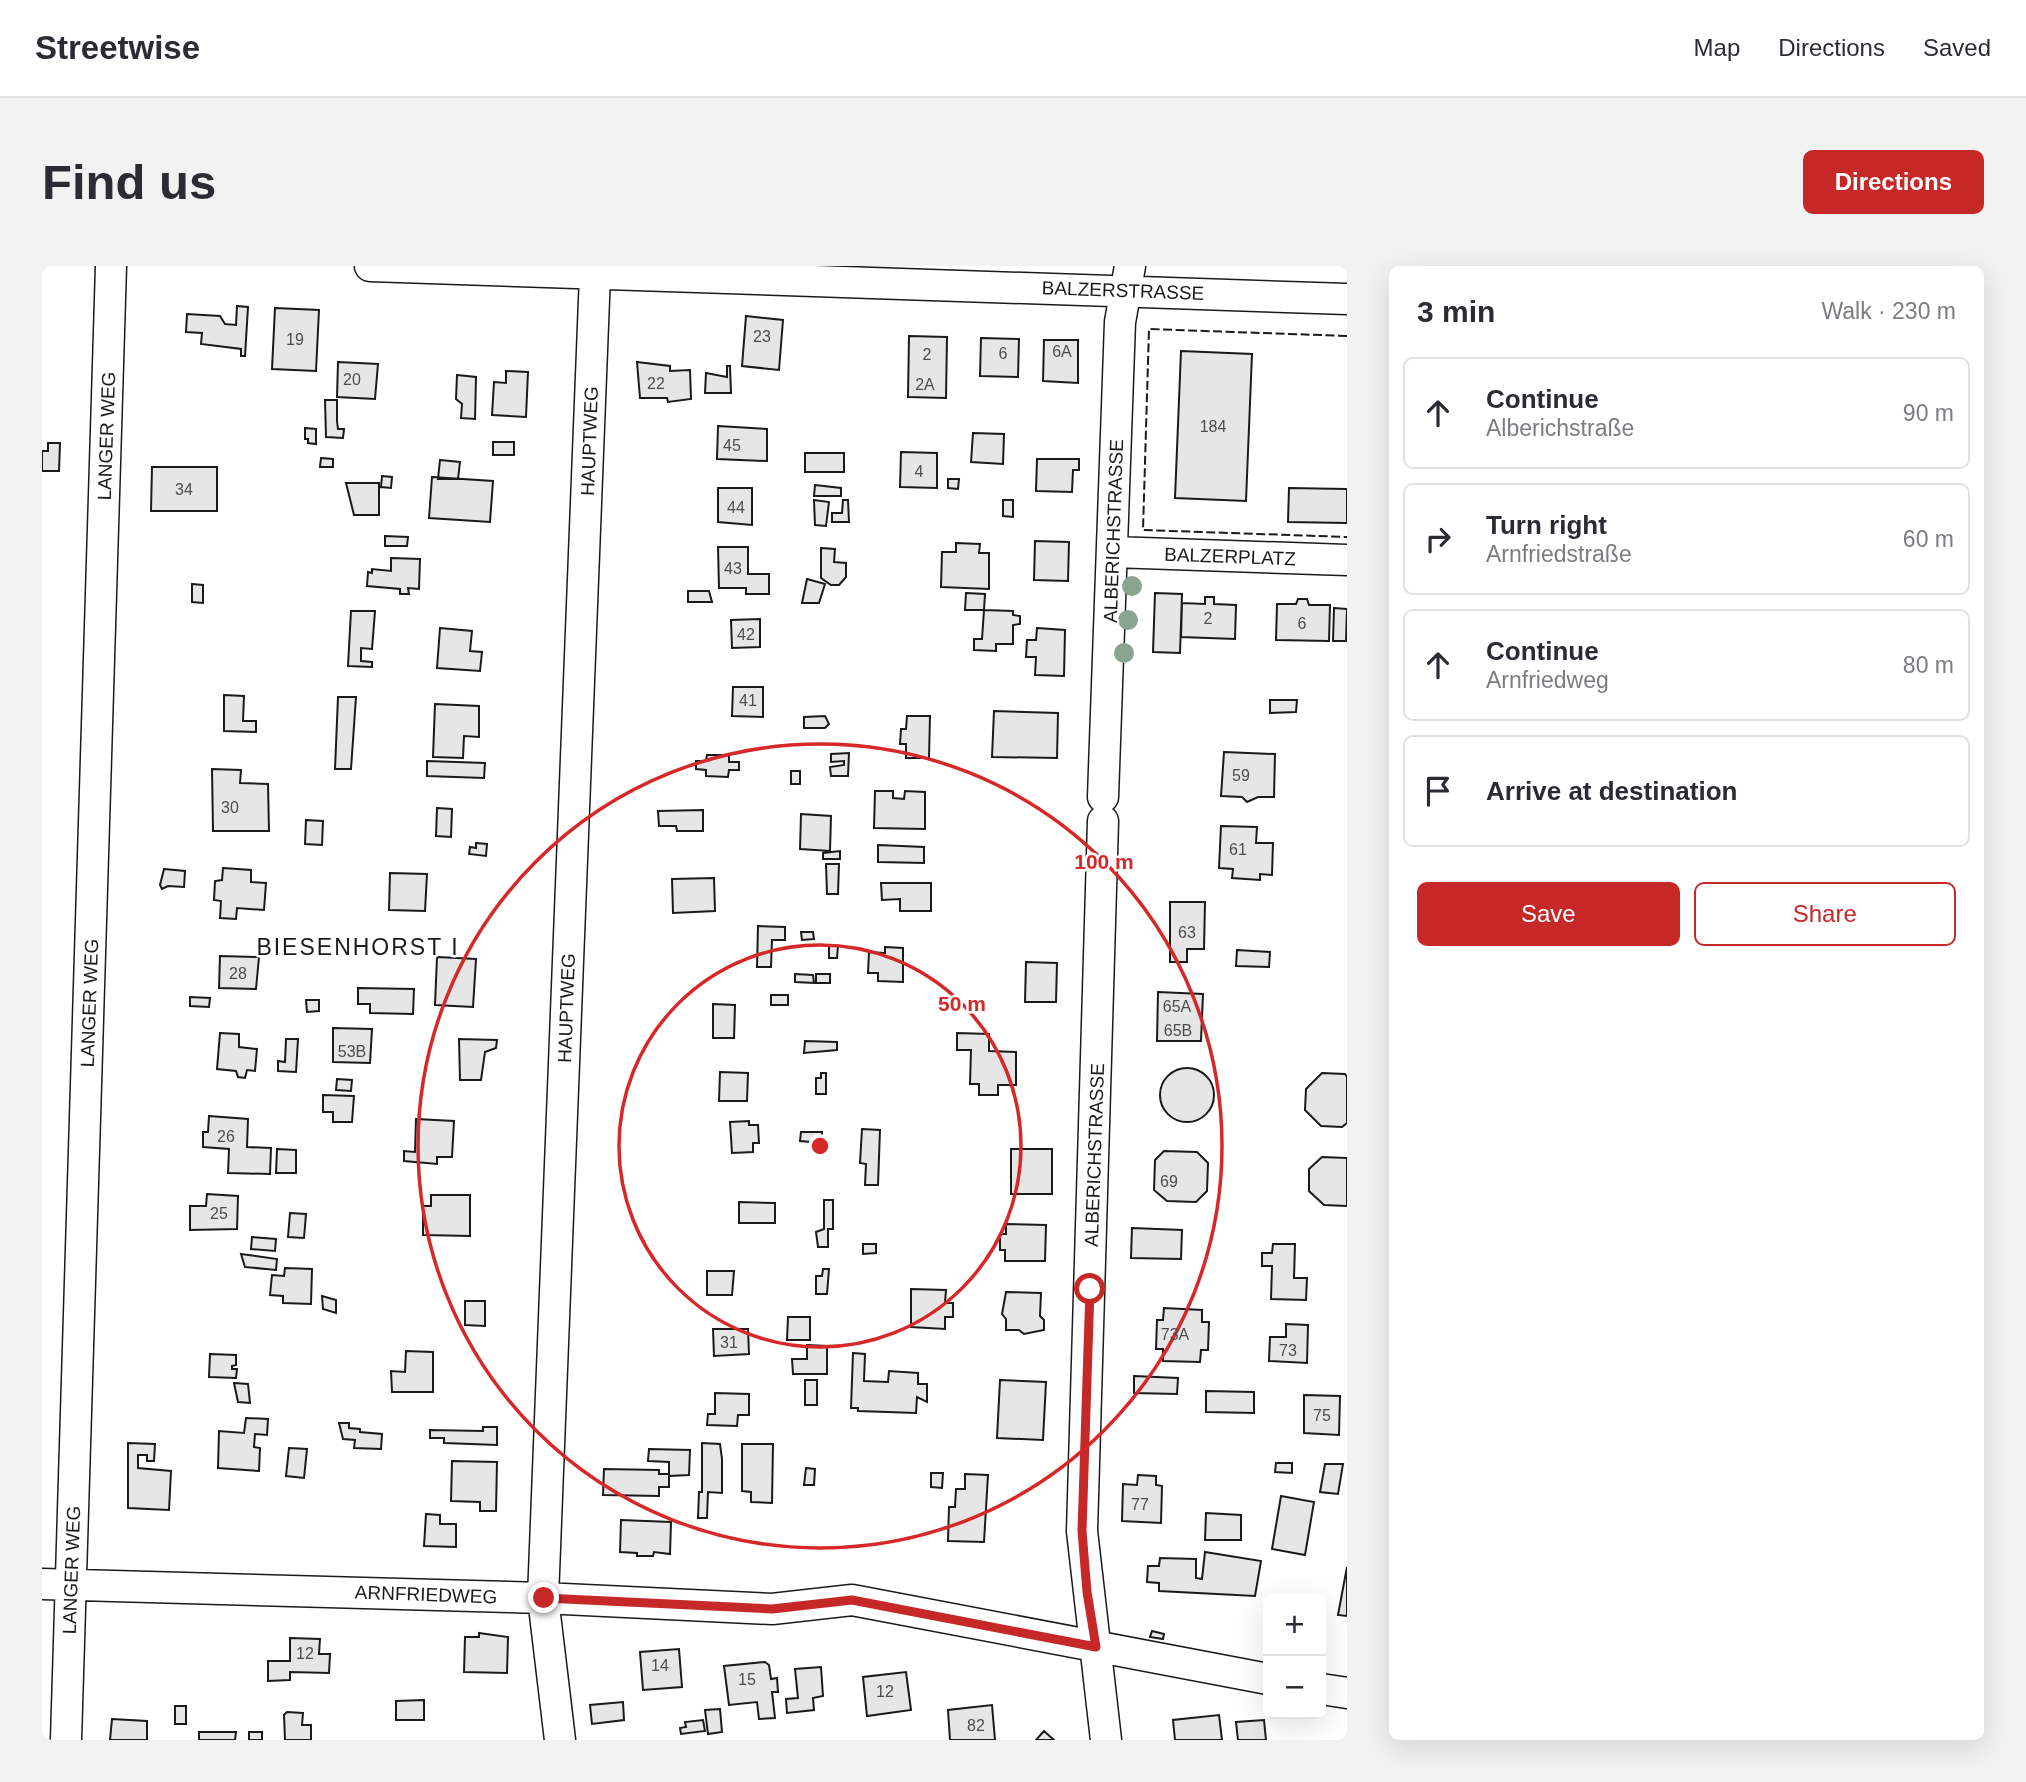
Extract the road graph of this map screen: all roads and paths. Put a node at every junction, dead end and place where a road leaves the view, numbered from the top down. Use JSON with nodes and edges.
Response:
{"nodes":[{"id":1,"x":111,"y":266,"type":"edge"},
{"id":2,"x":370,"y":266,"type":"edge"},
{"id":3,"x":595,"y":274,"type":"junction"},
{"id":4,"x":1128,"y":278,"type":"edge"},
{"id":5,"x":1347,"y":299,"type":"edge"},
{"id":6,"x":1113,"y":552,"type":"junction"},
{"id":7,"x":1347,"y":560,"type":"edge"},
{"id":8,"x":56,"y":1584,"type":"edge"},
{"id":9,"x":544,"y":1598,"type":"junction"},
{"id":10,"x":1096,"y":1647,"type":"junction"},
{"id":11,"x":1263,"y":1678,"type":"edge"},
{"id":12,"x":1326,"y":1690,"type":"edge"},
{"id":13,"x":1347,"y":1693,"type":"edge"},
{"id":14,"x":66,"y":1740,"type":"edge"},
{"id":15,"x":560,"y":1740,"type":"edge"},
{"id":16,"x":1106,"y":1740,"type":"edge"}],
"edges":[{"from":1,"to":8,"type":"street","name":"LANGER WEG"},
{"from":2,"to":3,"type":"street","name":"BALZERSTRASSE"},
{"from":3,"to":4,"type":"street","name":"BALZERSTRASSE"},
{"from":3,"to":9,"type":"street","name":"HAUPTWEG"},
{"from":4,"to":5,"type":"street","name":"BALZERSTRASSE"},
{"from":4,"to":6,"type":"street","name":"ALBERICHSTRASSE"},
{"from":6,"to":7,"type":"street","name":"BALZERPLATZ"},
{"from":6,"to":10,"type":"street","name":"ALBERICHSTRASSE"},
{"from":8,"to":9,"type":"street","name":"ARNFRIEDWEG"},
{"from":8,"to":14,"type":"street","name":"LANGER WEG"},
{"from":9,"to":10,"type":"street","name":"ARNFRIEDWEG"},
{"from":9,"to":15,"type":"street","name":"HAUPTWEG"},
{"from":10,"to":11,"type":"street","name":"ARNFRIEDWEG"},
{"from":10,"to":16,"type":"street","name":"ALBERICHSTRASSE"},
{"from":12,"to":13,"type":"street"}]}
